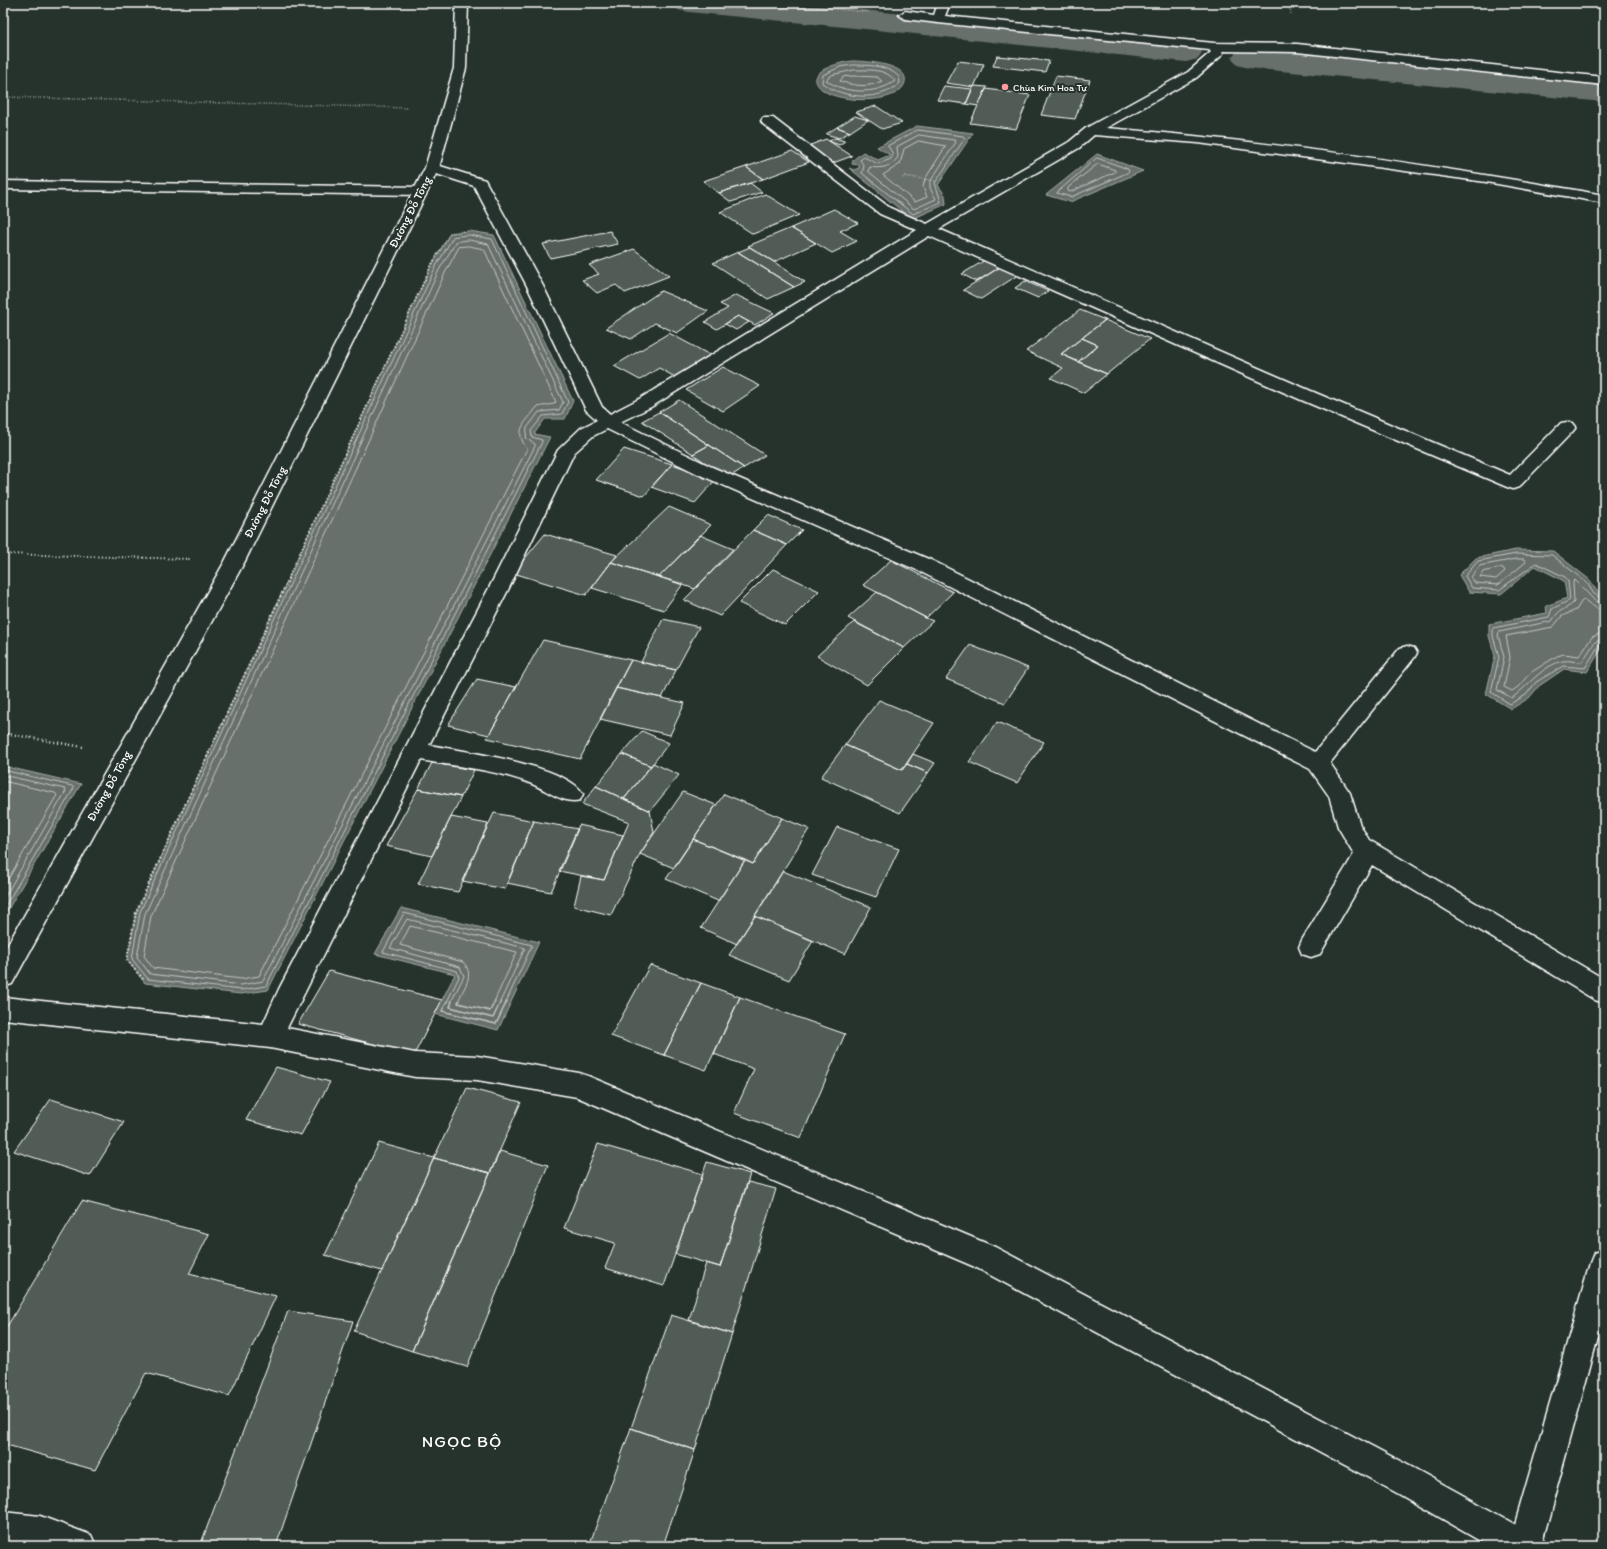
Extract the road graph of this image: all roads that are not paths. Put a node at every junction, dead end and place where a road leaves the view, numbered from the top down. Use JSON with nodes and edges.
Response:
{"nodes":[{"id":1,"x":462,"y":3,"type":"edge"},
{"id":2,"x":944,"y":3,"type":"edge"},
{"id":3,"x":905,"y":15,"type":"road end"},
{"id":4,"x":938,"y":19,"type":"junction"},
{"id":5,"x":1214,"y":47,"type":"junction"},
{"id":6,"x":1604,"y":81,"type":"edge"},
{"id":7,"x":768,"y":122,"type":"dead end"},
{"id":8,"x":1091,"y":131,"type":"junction"},
{"id":9,"x":432,"y":168,"type":"junction"},
{"id":10,"x":3,"y":185,"type":"edge"},
{"id":11,"x":421,"y":191,"type":"junction"},
{"id":12,"x":1604,"y":199,"type":"edge"},
{"id":13,"x":928,"y":230,"type":"junction"},
{"id":14,"x":608,"y":421,"type":"junction"},
{"id":15,"x":1568,"y":428,"type":"dead end"},
{"id":16,"x":1408,"y":653,"type":"dead end"},
{"id":17,"x":416,"y":751,"type":"junction"},
{"id":18,"x":1318,"y":763,"type":"junction"},
{"id":19,"x":572,"y":794,"type":"dead end"},
{"id":20,"x":1368,"y":851,"type":"junction"},
{"id":21,"x":1311,"y":947,"type":"dead end"},
{"id":22,"x":3,"y":976,"type":"edge"},
{"id":23,"x":1604,"y":992,"type":"edge"},
{"id":24,"x":3,"y":1008,"type":"edge"},
{"id":25,"x":270,"y":1036,"type":"junction"},
{"id":26,"x":1604,"y":1263,"type":"edge"},
{"id":27,"x":3,"y":1528,"type":"edge"},
{"id":28,"x":80,"y":1546,"type":"edge"},
{"id":29,"x":1524,"y":1546,"type":"edge"}],
"edges":[{"from":1,"to":9,"type":"street","name":"Đường Đỗ Tông"},
{"from":2,"to":4,"type":"street"},
{"from":3,"to":4,"type":"street"},
{"from":4,"to":5,"type":"street"},
{"from":5,"to":6,"type":"street"},
{"from":5,"to":8,"type":"street"},
{"from":7,"to":13,"type":"street"},
{"from":8,"to":12,"type":"street"},
{"from":8,"to":13,"type":"street"},
{"from":9,"to":11,"type":"street","name":"Đường Đỗ Tông"},
{"from":9,"to":14,"type":"street"},
{"from":10,"to":11,"type":"street"},
{"from":11,"to":22,"type":"street","name":"Đường Đỗ Tông"},
{"from":13,"to":14,"type":"street"},
{"from":13,"to":15,"type":"street"},
{"from":14,"to":17,"type":"street"},
{"from":14,"to":18,"type":"street"},
{"from":16,"to":18,"type":"street"},
{"from":17,"to":19,"type":"street"},
{"from":17,"to":25,"type":"street"},
{"from":18,"to":20,"type":"street"},
{"from":20,"to":21,"type":"street"},
{"from":20,"to":23,"type":"street"},
{"from":24,"to":25,"type":"street"},
{"from":25,"to":29,"type":"street"},
{"from":26,"to":29,"type":"street"},
{"from":27,"to":28,"type":"street"}]}
